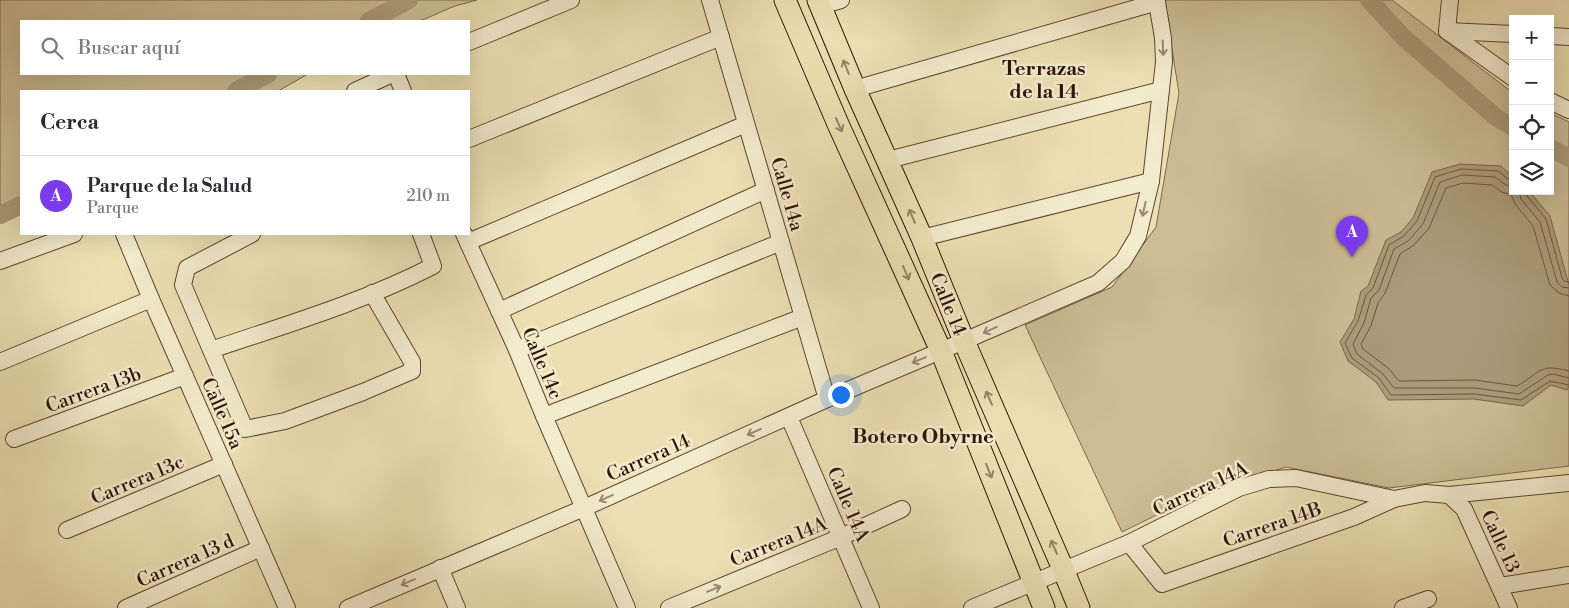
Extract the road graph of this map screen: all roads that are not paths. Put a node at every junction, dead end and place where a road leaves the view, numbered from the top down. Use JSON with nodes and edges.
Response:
{"nodes":[{"id":1,"x":570,"y":0,"type":"edge"},
{"id":2,"x":710,"y":0,"type":"edge"},
{"id":3,"x":785,"y":0,"type":"edge"},
{"id":4,"x":841,"y":0,"type":"edge"},
{"id":5,"x":1450,"y":0,"type":"edge"},
{"id":6,"x":1156,"y":1,"type":"edge"},
{"id":7,"x":819,"y":3,"type":"edge"},
{"id":8,"x":1447,"y":30,"type":"junction"},
{"id":9,"x":1509,"y":34,"type":"edge"},
{"id":10,"x":1554,"y":36,"type":"edge"},
{"id":11,"x":721,"y":37,"type":"junction"},
{"id":12,"x":1569,"y":38,"type":"edge"},
{"id":13,"x":470,"y":42,"type":"edge"},
{"id":14,"x":390,"y":75,"type":"edge"},
{"id":15,"x":396,"y":75,"type":"edge"},
{"id":16,"x":1509,"y":75,"type":"edge"},
{"id":17,"x":855,"y":89,"type":"junction"},
{"id":18,"x":357,"y":90,"type":"edge"},
{"id":19,"x":403,"y":90,"type":"edge"},
{"id":20,"x":1161,"y":90,"type":"junction"},
{"id":21,"x":1554,"y":104,"type":"edge"},
{"id":22,"x":1569,"y":110,"type":"edge"},
{"id":23,"x":746,"y":124,"type":"junction"},
{"id":24,"x":470,"y":139,"type":"edge"},
{"id":25,"x":888,"y":160,"type":"junction"},
{"id":26,"x":1150,"y":180,"type":"junction"},
{"id":27,"x":766,"y":190,"type":"junction"},
{"id":28,"x":71,"y":235,"type":"edge"},
{"id":29,"x":124,"y":235,"type":"edge"},
{"id":30,"x":250,"y":235,"type":"edge"},
{"id":31,"x":421,"y":235,"type":"edge"},
{"id":32,"x":466,"y":238,"type":"edge"},
{"id":33,"x":922,"y":238,"type":"junction"},
{"id":34,"x":781,"y":242,"type":"junction"},
{"id":35,"x":0,"y":261,"type":"edge"},
{"id":36,"x":372,"y":293,"type":"junction"},
{"id":37,"x":151,"y":299,"type":"junction"},
{"id":38,"x":499,"y":311,"type":"junction"},
{"id":39,"x":803,"y":317,"type":"junction"},
{"id":40,"x":964,"y":342,"type":"junction"},
{"id":41,"x":211,"y":350,"type":"junction"},
{"id":42,"x":517,"y":350,"type":"junction"},
{"id":43,"x":941,"y":351,"type":"junction"},
{"id":44,"x":0,"y":362,"type":"edge"},
{"id":45,"x":185,"y":376,"type":"junction"},
{"id":46,"x":827,"y":399,"type":"junction"},
{"id":47,"x":544,"y":416,"type":"junction"},
{"id":48,"x":789,"y":416,"type":"junction"},
{"id":49,"x":14,"y":439,"type":"dead end"},
{"id":50,"x":224,"y":464,"type":"junction"},
{"id":51,"x":1569,"y":483,"type":"edge"},
{"id":52,"x":1351,"y":489,"type":"junction"},
{"id":53,"x":1449,"y":495,"type":"junction"},
{"id":54,"x":1394,"y":499,"type":"junction"},
{"id":55,"x":584,"y":508,"type":"junction"},
{"id":56,"x":902,"y":509,"type":"dead end"},
{"id":57,"x":1354,"y":517,"type":"junction"},
{"id":58,"x":67,"y":530,"type":"dead end"},
{"id":59,"x":841,"y":537,"type":"junction"},
{"id":60,"x":1129,"y":543,"type":"junction"},
{"id":61,"x":261,"y":548,"type":"junction"},
{"id":62,"x":440,"y":568,"type":"junction"},
{"id":63,"x":1064,"y":569,"type":"junction"},
{"id":64,"x":1569,"y":575,"type":"edge"},
{"id":65,"x":1034,"y":582,"type":"junction"},
{"id":66,"x":1500,"y":586,"type":"junction"},
{"id":67,"x":1428,"y":599,"type":"dead end"},
{"id":68,"x":126,"y":608,"type":"edge"},
{"id":69,"x":287,"y":608,"type":"edge"},
{"id":70,"x":348,"y":608,"type":"edge"},
{"id":71,"x":457,"y":608,"type":"edge"},
{"id":72,"x":627,"y":608,"type":"edge"},
{"id":73,"x":669,"y":608,"type":"edge"},
{"id":74,"x":871,"y":608,"type":"edge"},
{"id":75,"x":972,"y":608,"type":"edge"},
{"id":76,"x":1044,"y":608,"type":"edge"},
{"id":77,"x":1079,"y":608,"type":"edge"},
{"id":78,"x":1403,"y":608,"type":"edge"},
{"id":79,"x":1509,"y":608,"type":"edge"}],
"edges":[{"from":1,"to":13,"type":"street"},
{"from":2,"to":11,"type":"street","name":"Calle 14a"},
{"from":3,"to":43,"type":"main road","name":"Calle 14","one_way":true},
{"from":4,"to":7,"type":"street"},
{"from":5,"to":8,"type":"street"},
{"from":6,"to":17,"type":"street"},
{"from":6,"to":20,"type":"street","name":"Carrera 14","one_way":true},
{"from":17,"to":7,"type":"main road","name":"Calle 14","one_way":true},
{"from":8,"to":9,"type":"street"},
{"from":8,"to":16,"type":"street"},
{"from":10,"to":12,"type":"street"},
{"from":11,"to":23,"type":"street","name":"Calle 14a"},
{"from":11,"to":24,"type":"street"},
{"from":14,"to":18,"type":"street"},
{"from":15,"to":19,"type":"street"},
{"from":17,"to":25,"type":"main road","name":"Calle 14"},
{"from":20,"to":25,"type":"street"},
{"from":20,"to":26,"type":"street","name":"Carrera 14"},
{"from":21,"to":22,"type":"street"},
{"from":23,"to":27,"type":"street","name":"Calle 14a"},
{"from":23,"to":32,"type":"street"},
{"from":33,"to":25,"type":"main road","name":"Calle 14","one_way":true},
{"from":26,"to":33,"type":"street"},
{"from":26,"to":40,"type":"street","name":"Carrera 14","one_way":true},
{"from":27,"to":34,"type":"street","name":"Calle 14a"},
{"from":27,"to":38,"type":"street"},
{"from":28,"to":35,"type":"street"},
{"from":29,"to":37,"type":"street","name":"Calle 15a"},
{"from":30,"to":41,"type":"street"},
{"from":31,"to":36,"type":"street"},
{"from":32,"to":38,"type":"street","name":"Calle 14c"},
{"from":33,"to":40,"type":"main road","name":"Calle 14"},
{"from":34,"to":39,"type":"street","name":"Calle 14a"},
{"from":34,"to":42,"type":"street"},
{"from":36,"to":41,"type":"street"},
{"from":36,"to":41,"type":"street"},
{"from":37,"to":44,"type":"street"},
{"from":37,"to":45,"type":"street","name":"Calle 15a"},
{"from":38,"to":42,"type":"street","name":"Calle 14c"},
{"from":39,"to":46,"type":"street","name":"Calle 14a"},
{"from":39,"to":47,"type":"street"},
{"from":40,"to":43,"type":"street","name":"Carrera 14"},
{"from":63,"to":40,"type":"main road","name":"Calle 14","one_way":true},
{"from":42,"to":47,"type":"street","name":"Calle 14c"},
{"from":43,"to":46,"type":"street","name":"Carrera 14","one_way":true},
{"from":43,"to":65,"type":"main road","name":"Calle 14","one_way":true},
{"from":45,"to":49,"type":"street","name":"Carrera 13b"},
{"from":45,"to":50,"type":"street","name":"Calle 15a"},
{"from":46,"to":48,"type":"street","name":"Carrera 14"},
{"from":47,"to":55,"type":"street","name":"Calle 14c"},
{"from":48,"to":55,"type":"street","name":"Carrera 14","one_way":true},
{"from":48,"to":59,"type":"street","name":"Calle 14A"},
{"from":50,"to":58,"type":"street","name":"Carrera 13c"},
{"from":50,"to":61,"type":"street","name":"Calle 15a"},
{"from":51,"to":53,"type":"street","name":"Carrera 14A"},
{"from":52,"to":54,"type":"street","name":"Carrera 14A"},
{"from":52,"to":57,"type":"street"},
{"from":52,"to":60,"type":"street","name":"Carrera 14A"},
{"from":53,"to":54,"type":"street","name":"Carrera 14A"},
{"from":53,"to":66,"type":"street","name":"Calle 13"},
{"from":54,"to":57,"type":"street","name":"Carrera 14B"},
{"from":55,"to":62,"type":"street","name":"Carrera 14"},
{"from":55,"to":72,"type":"street"},
{"from":56,"to":59,"type":"street","name":"Carrera 14A"},
{"from":57,"to":60,"type":"street","name":"Carrera 14B"},
{"from":73,"to":59,"type":"street","name":"Carrera 14A","one_way":true},
{"from":59,"to":74,"type":"street","name":"Calle 14A"},
{"from":60,"to":63,"type":"street","name":"Carrera 14A"},
{"from":61,"to":68,"type":"street","name":"Carrera 13 d"},
{"from":61,"to":69,"type":"street","name":"Calle 15a"},
{"from":62,"to":70,"type":"street","name":"Carrera 14","one_way":true},
{"from":62,"to":71,"type":"street"},
{"from":63,"to":65,"type":"street","name":"Carrera 14A"},
{"from":63,"to":77,"type":"main road","name":"Calle 14"},
{"from":64,"to":66,"type":"street"},
{"from":65,"to":75,"type":"street","name":"Carrera 14A"},
{"from":65,"to":76,"type":"main road","name":"Calle 14"},
{"from":66,"to":79,"type":"street","name":"Calle 13"},
{"from":67,"to":78,"type":"street"}]}
